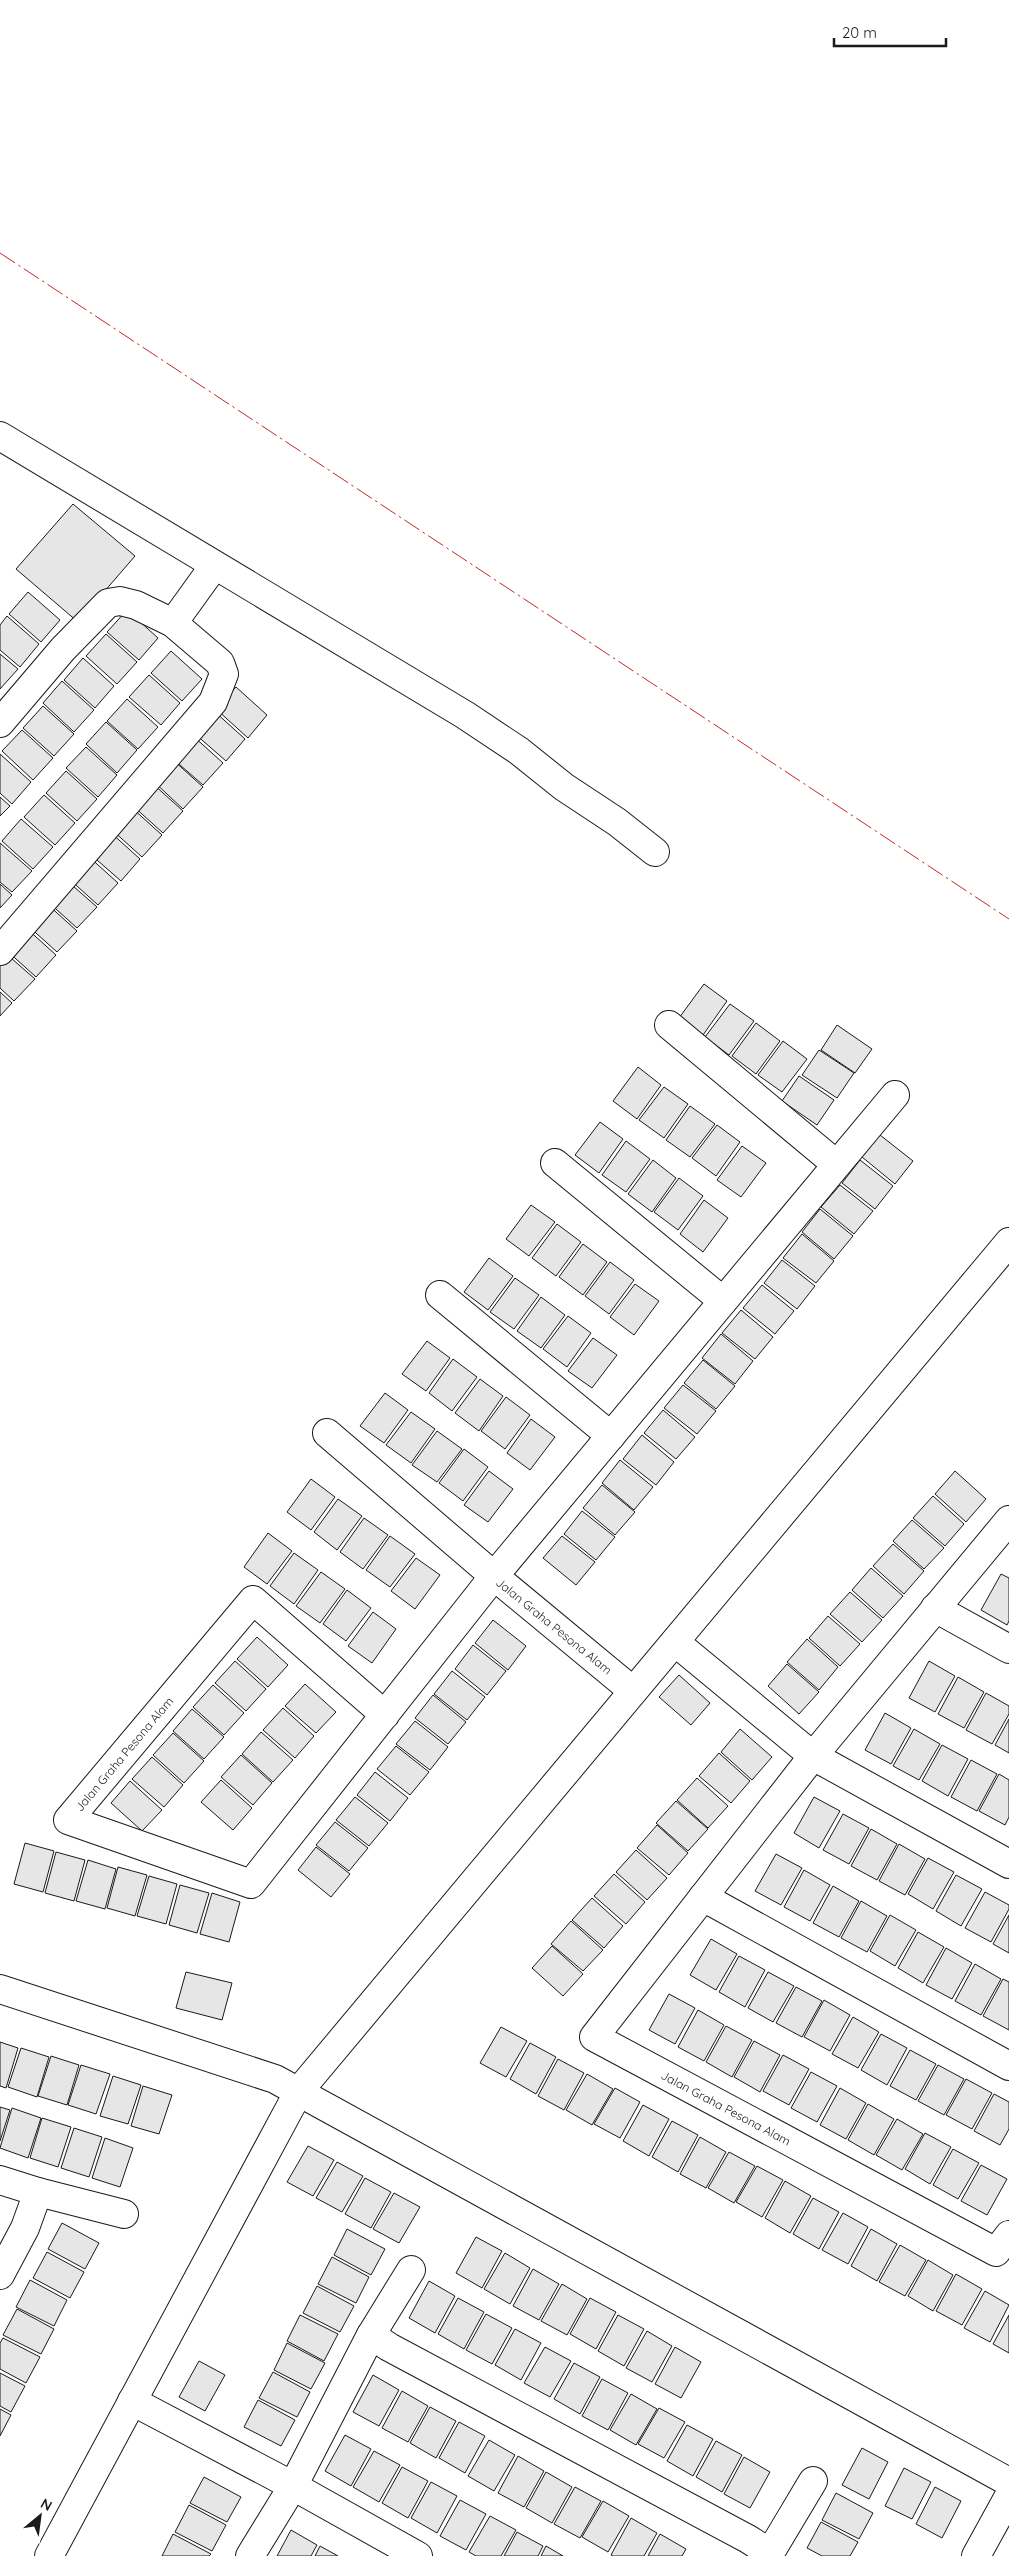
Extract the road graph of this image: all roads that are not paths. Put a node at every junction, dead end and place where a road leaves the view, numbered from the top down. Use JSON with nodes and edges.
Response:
{"nodes":[{"id":1,"x":0,"y":436,"type":"edge"},
{"id":2,"x":214,"y":566,"type":"junction"},
{"id":3,"x":173,"y":623,"type":"junction"},
{"id":4,"x":0,"y":723,"type":"edge"},
{"id":5,"x":655,"y":852,"type":"dead end"},
{"id":6,"x":0,"y":951,"type":"edge"},
{"id":7,"x":669,"y":1025,"type":"dead end"},
{"id":8,"x":895,"y":1095,"type":"dead end"},
{"id":9,"x":555,"y":1164,"type":"dead end"},
{"id":10,"x":836,"y":1164,"type":"junction"},
{"id":11,"x":1006,"y":1252,"type":"edge"},
{"id":12,"x":440,"y":1295,"type":"dead end"},
{"id":13,"x":723,"y":1301,"type":"junction"},
{"id":14,"x":327,"y":1433,"type":"dead end"},
{"id":15,"x":611,"y":1436,"type":"junction"},
{"id":16,"x":1009,"y":1520,"type":"edge"},
{"id":17,"x":494,"y":1576,"type":"junction"},
{"id":18,"x":935,"y":1608,"type":"junction"},
{"id":19,"x":675,"y":1642,"type":"junction"},
{"id":20,"x":1009,"y":1650,"type":"edge"},
{"id":21,"x":634,"y":1691,"type":"junction"},
{"id":22,"x":385,"y":1715,"type":"junction"},
{"id":23,"x":813,"y":1756,"type":"junction"},
{"id":24,"x":1009,"y":1864,"type":"edge"},
{"id":25,"x":703,"y":1897,"type":"junction"},
{"id":26,"x":0,"y":1989,"type":"edge"},
{"id":27,"x":1009,"y":2066,"type":"edge"},
{"id":28,"x":299,"y":2091,"type":"junction"},
{"id":29,"x":0,"y":2180,"type":"edge"},
{"id":30,"x":38,"y":2192,"type":"junction"},
{"id":31,"x":124,"y":2214,"type":"dead end"},
{"id":32,"x":1009,"y":2235,"type":"edge"},
{"id":33,"x":411,"y":2270,"type":"dead end"},
{"id":34,"x":0,"y":2275,"type":"edge"},
{"id":35,"x":371,"y":2335,"type":"junction"},
{"id":36,"x":132,"y":2401,"type":"junction"},
{"id":37,"x":814,"y":2482,"type":"dead end"},
{"id":38,"x":1009,"y":2482,"type":"edge"},
{"id":39,"x":293,"y":2486,"type":"junction"},
{"id":40,"x":1009,"y":2496,"type":"edge"},
{"id":41,"x":768,"y":2554,"type":"edge"},
{"id":42,"x":49,"y":2556,"type":"edge"},
{"id":43,"x":250,"y":2556,"type":"edge"},
{"id":44,"x":418,"y":2556,"type":"edge"},
{"id":45,"x":976,"y":2556,"type":"edge"}],
"edges":[{"from":1,"to":2,"type":"street"},
{"from":2,"to":3,"type":"street"},
{"from":2,"to":5,"type":"street"},
{"from":3,"to":4,"type":"street"},
{"from":3,"to":6,"type":"street"},
{"from":7,"to":10,"type":"street"},
{"from":8,"to":10,"type":"street"},
{"from":9,"to":13,"type":"street"},
{"from":10,"to":13,"type":"street"},
{"from":11,"to":19,"type":"street"},
{"from":12,"to":15,"type":"street"},
{"from":13,"to":15,"type":"street"},
{"from":14,"to":17,"type":"street"},
{"from":15,"to":17,"type":"street"},
{"from":16,"to":18,"type":"street","name":"Jalan Graha Pesona Alam"},
{"from":17,"to":21,"type":"street","name":"Jalan Graha Pesona Alam"},
{"from":17,"to":22,"type":"street","name":"Jalan Graha Pesona Alam"},
{"from":18,"to":20,"type":"street"},
{"from":18,"to":23,"type":"street","name":"Jalan Graha Pesona Alam"},
{"from":19,"to":21,"type":"street"},
{"from":19,"to":23,"type":"street"},
{"from":21,"to":28,"type":"street"},
{"from":22,"to":22,"type":"street","name":"Jalan Graha Pesona Alam"},
{"from":23,"to":24,"type":"street"},
{"from":23,"to":25,"type":"street","name":"Jalan Graha Pesona Alam"},
{"from":25,"to":27,"type":"street"},
{"from":25,"to":32,"type":"street","name":"Jalan Graha Pesona Alam"},
{"from":26,"to":28,"type":"street"},
{"from":28,"to":36,"type":"street"},
{"from":28,"to":38,"type":"street"},
{"from":29,"to":30,"type":"street"},
{"from":30,"to":31,"type":"street"},
{"from":30,"to":34,"type":"street"},
{"from":33,"to":35,"type":"street"},
{"from":35,"to":39,"type":"street"},
{"from":35,"to":41,"type":"street"},
{"from":36,"to":39,"type":"street"},
{"from":36,"to":42,"type":"street"},
{"from":37,"to":41,"type":"street"},
{"from":39,"to":43,"type":"street"},
{"from":39,"to":44,"type":"street"},
{"from":40,"to":45,"type":"street"}]}
